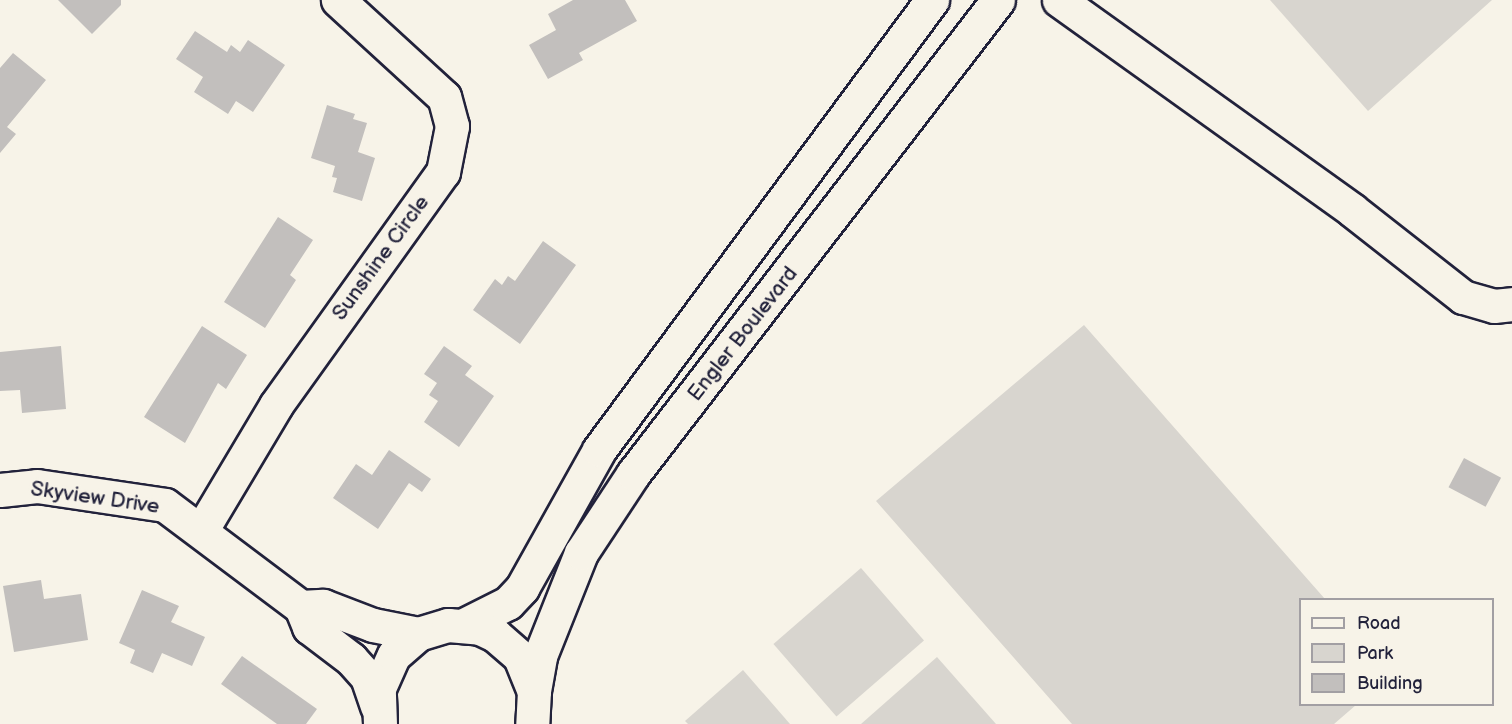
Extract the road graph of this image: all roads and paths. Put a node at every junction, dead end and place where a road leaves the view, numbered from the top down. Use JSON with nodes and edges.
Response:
{"nodes":[{"id":1,"x":338,"y":0,"type":"edge"},
{"id":2,"x":932,"y":0,"type":"edge"},
{"id":3,"x":998,"y":0,"type":"edge"},
{"id":4,"x":1059,"y":0,"type":"edge"},
{"id":5,"x":1512,"y":304,"type":"edge"},
{"id":6,"x":0,"y":490,"type":"edge"},
{"id":7,"x":201,"y":531,"type":"junction"},
{"id":8,"x":302,"y":607,"type":"junction"},
{"id":9,"x":464,"y":625,"type":"junction"},
{"id":10,"x":418,"y":634,"type":"junction"},
{"id":11,"x":535,"y":712,"type":"edge"},
{"id":12,"x":375,"y":718,"type":"edge"}],
"edges":[{"from":1,"to":7,"type":"main road","name":"Sunshine Circle"},
{"from":2,"to":9,"type":"main road"},
{"from":3,"to":11,"type":"main road","name":"Engler Boulevard"},
{"from":4,"to":5,"type":"main road"},
{"from":6,"to":7,"type":"main road","name":"Skyview Drive"},
{"from":7,"to":8,"type":"main road","name":"Skyview Drive"},
{"from":8,"to":10,"type":"main road"},
{"from":8,"to":12,"type":"main road","name":"Skyview Drive"},
{"from":9,"to":10,"type":"main road"},
{"from":9,"to":11,"type":"main road"},
{"from":10,"to":12,"type":"main road"}]}
